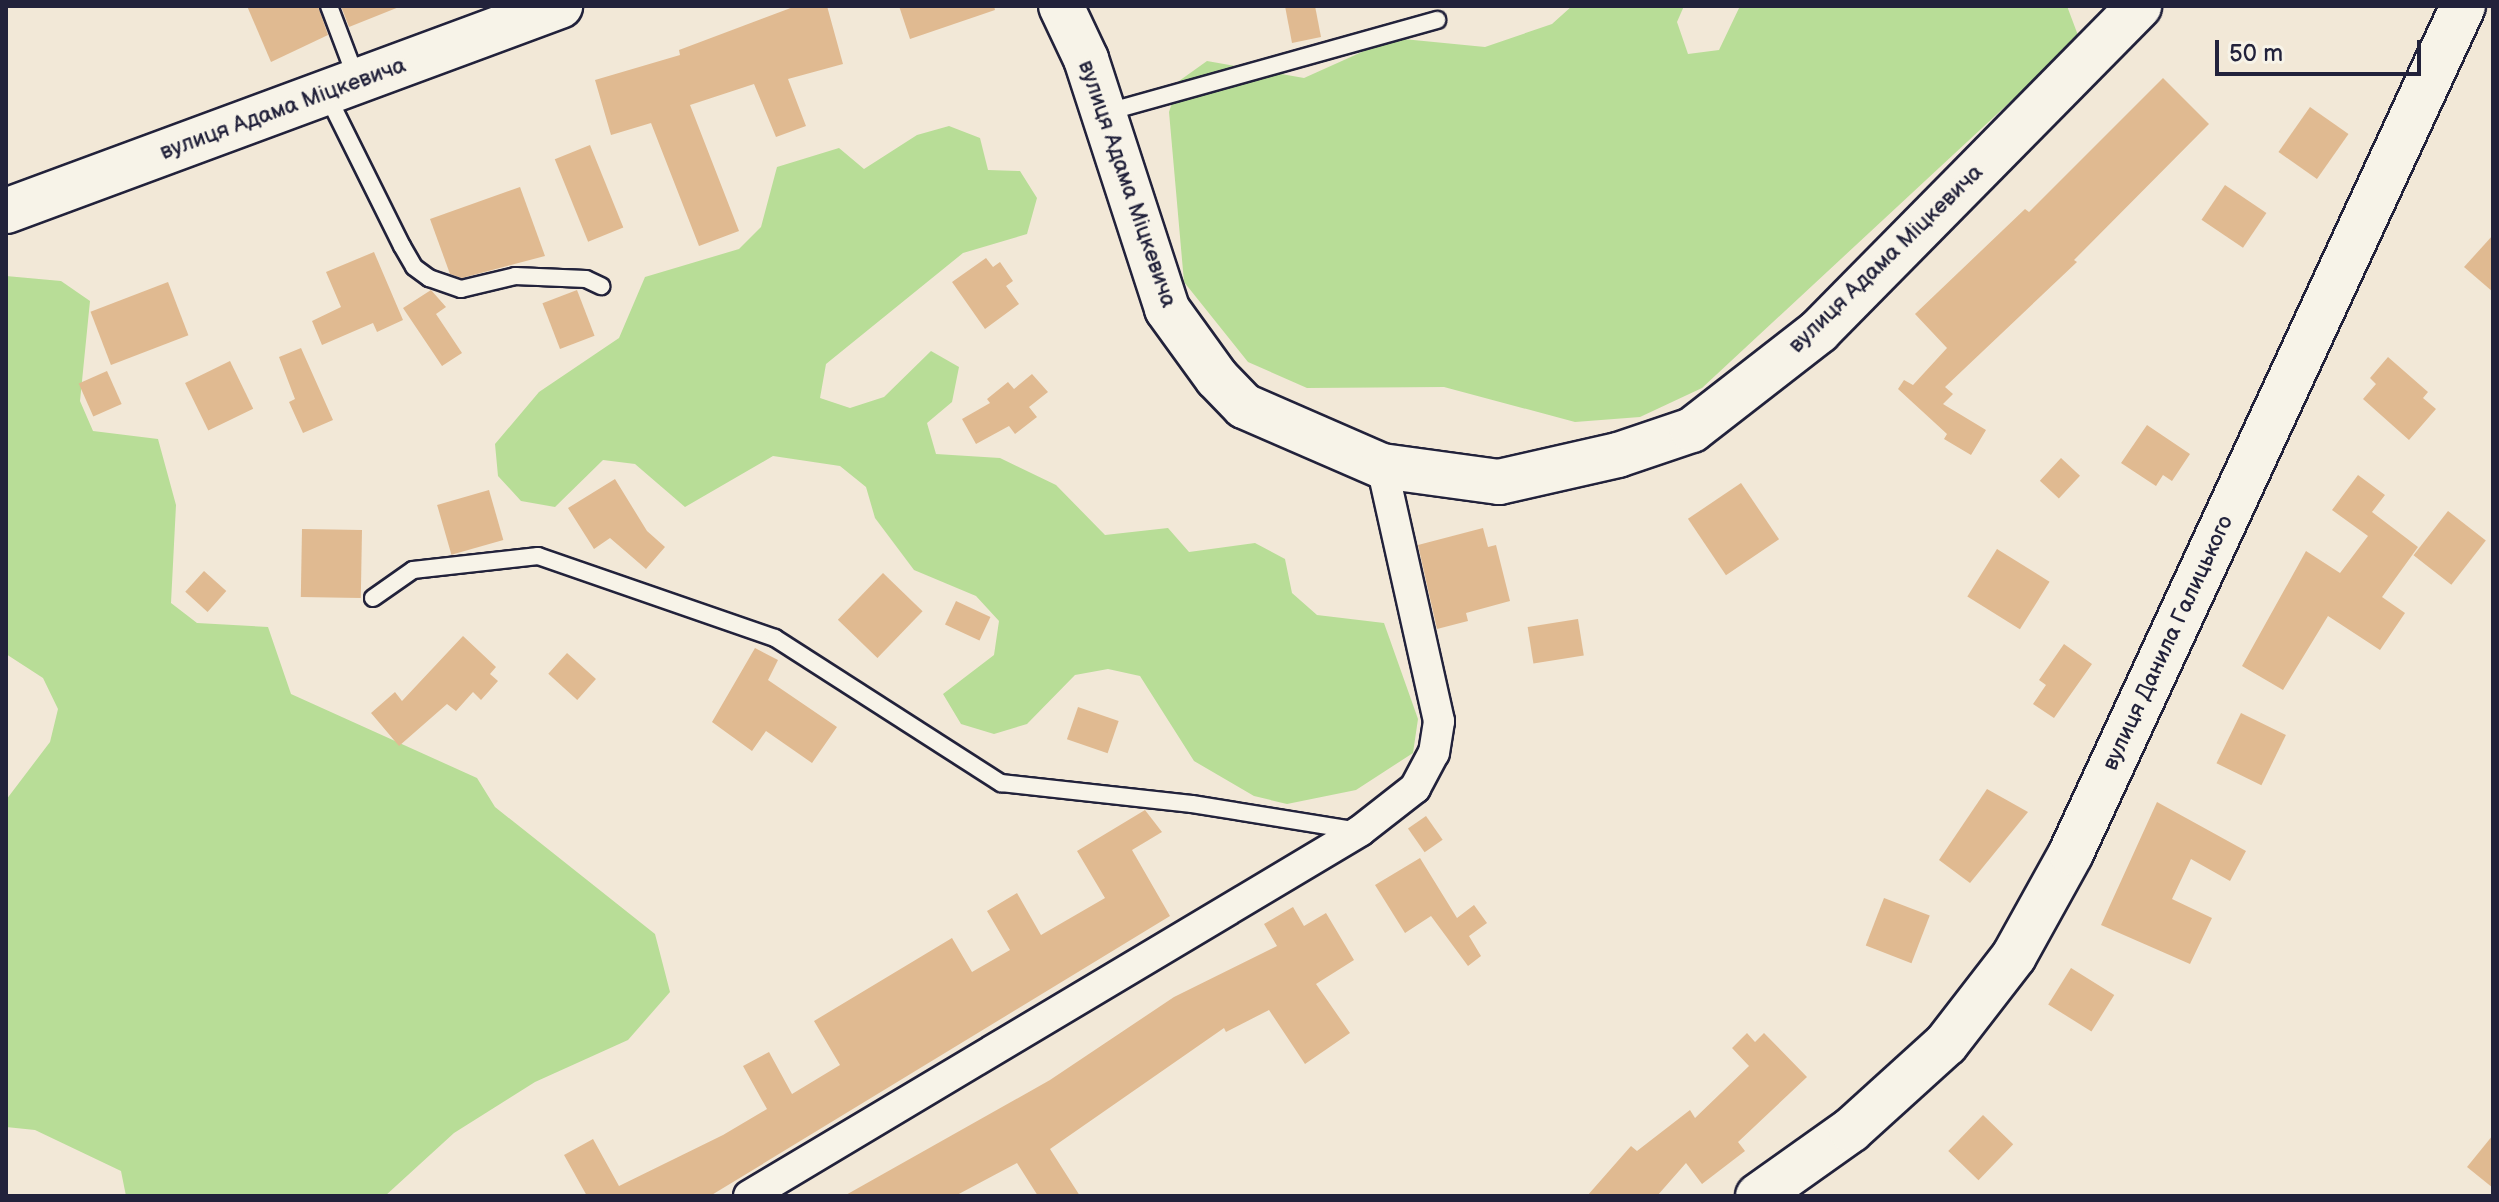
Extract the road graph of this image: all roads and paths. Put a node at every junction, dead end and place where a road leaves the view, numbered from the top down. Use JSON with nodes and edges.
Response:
{"nodes":[{"id":1,"x":329,"y":6,"type":"edge"},
{"id":2,"x":560,"y":6,"type":"edge"},
{"id":3,"x":1061,"y":6,"type":"edge"},
{"id":4,"x":2139,"y":6,"type":"edge"},
{"id":5,"x":2463,"y":6,"type":"edge"},
{"id":6,"x":1437,"y":20,"type":"dead end"},
{"id":7,"x":342,"y":87,"type":"junction"},
{"id":8,"x":1104,"y":113,"type":"junction"},
{"id":9,"x":6,"y":211,"type":"edge"},
{"id":10,"x":601,"y":286,"type":"dead end"},
{"id":11,"x":1382,"y":466,"type":"junction"},
{"id":12,"x":373,"y":598,"type":"dead end"},
{"id":13,"x":1360,"y":831,"type":"junction"},
{"id":14,"x":749,"y":1196,"type":"edge"},
{"id":15,"x":1758,"y":1196,"type":"edge"}],
"edges":[{"from":1,"to":7,"type":"lane"},
{"from":2,"to":7,"type":"street","name":"вулиця Адама Міцкевича"},
{"from":3,"to":8,"type":"street","name":"вулиця Адама Міцкевича"},
{"from":4,"to":11,"type":"street","name":"вулиця Адама Міцкевича"},
{"from":5,"to":15,"type":"street","name":"вулиця Данила Галицького"},
{"from":6,"to":8,"type":"lane"},
{"from":7,"to":9,"type":"street","name":"вулиця Адама Міцкевича"},
{"from":7,"to":10,"type":"lane"},
{"from":8,"to":11,"type":"street","name":"вулиця Адама Міцкевича"},
{"from":11,"to":13,"type":"street"},
{"from":12,"to":13,"type":"lane"},
{"from":13,"to":14,"type":"street"}]}
